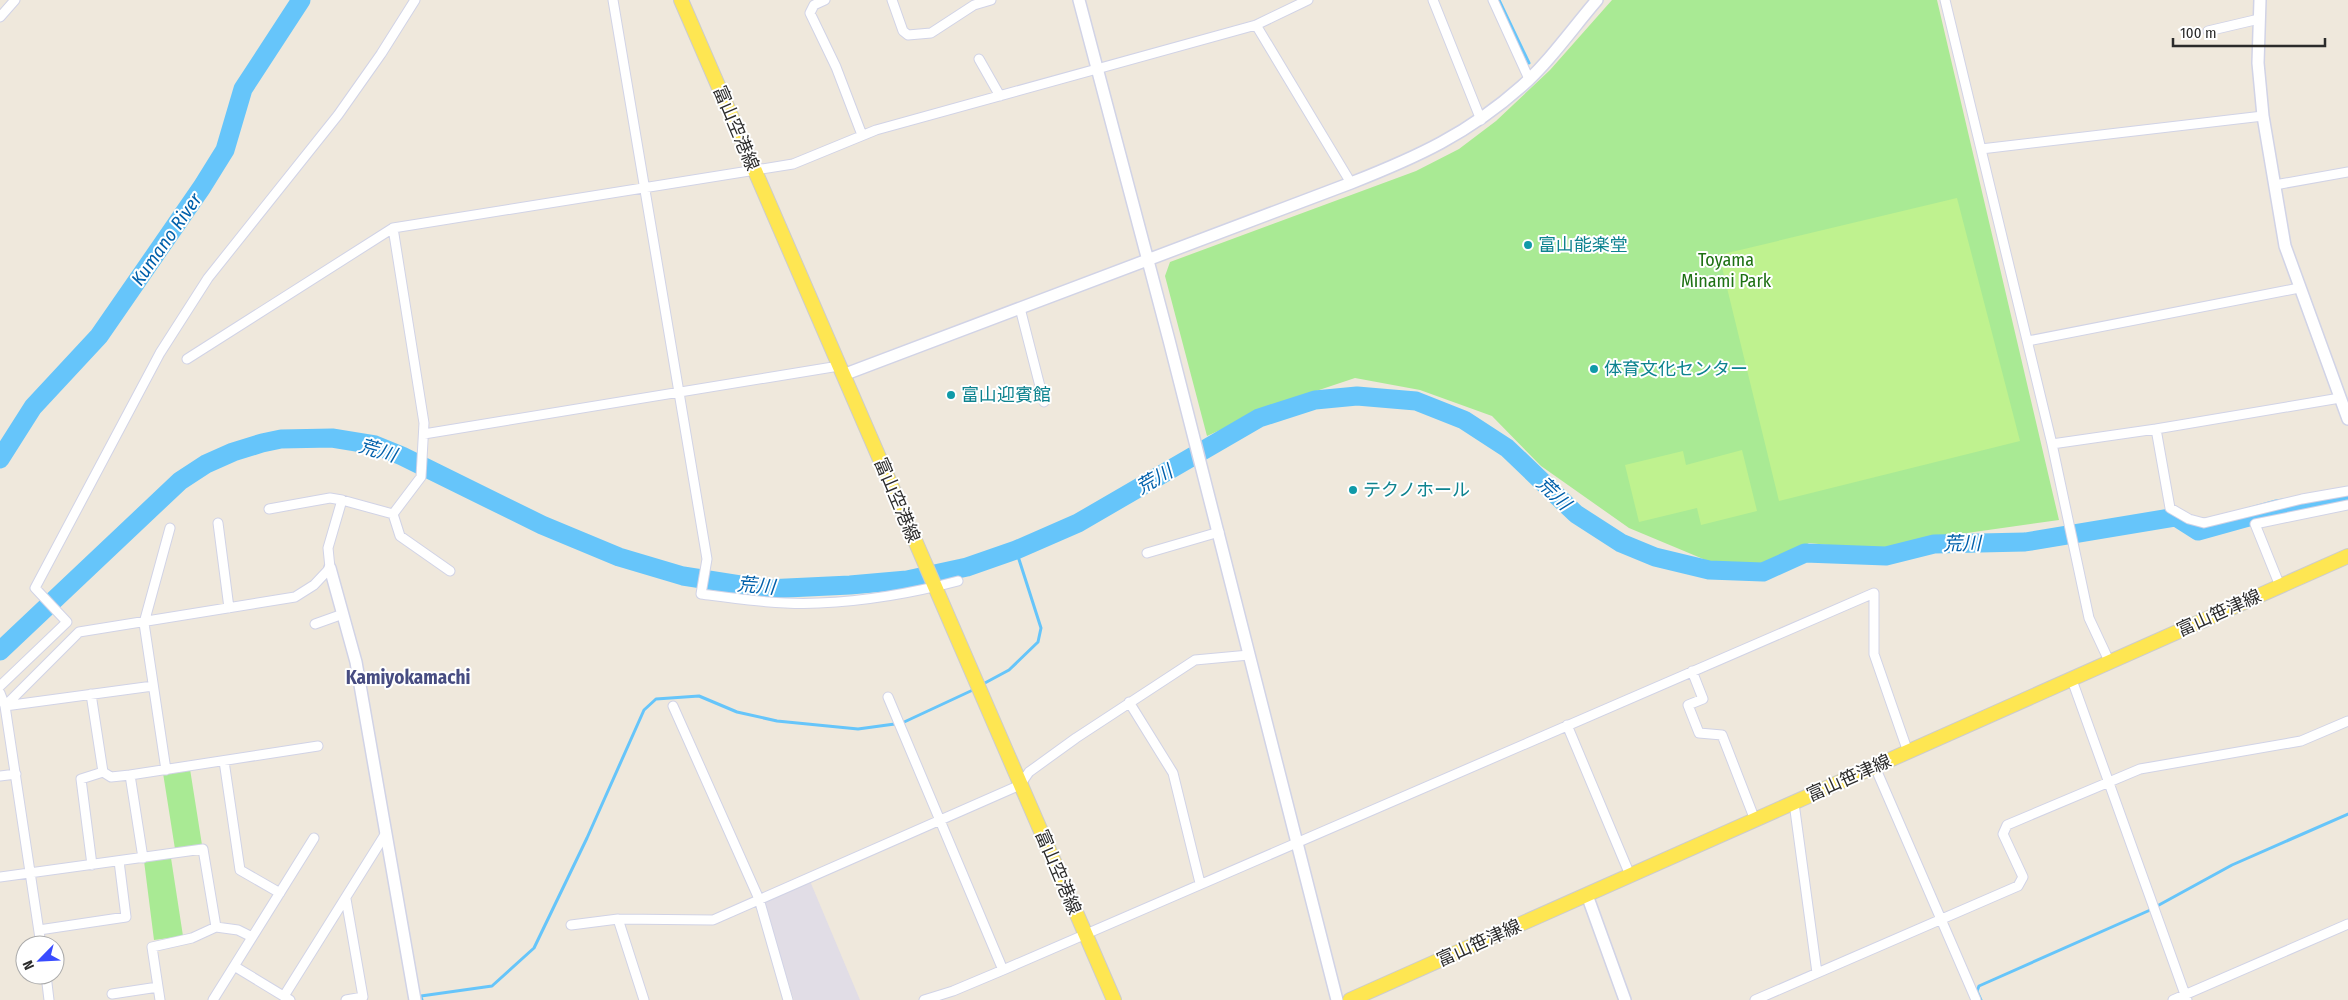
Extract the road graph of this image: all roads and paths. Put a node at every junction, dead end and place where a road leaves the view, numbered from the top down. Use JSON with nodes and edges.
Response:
{"nodes":[{"id":1,"x":15,"y":0,"type":"edge"},
{"id":2,"x":415,"y":0,"type":"edge"},
{"id":3,"x":613,"y":0,"type":"edge"},
{"id":4,"x":681,"y":0,"type":"edge"},
{"id":5,"x":825,"y":0,"type":"edge"},
{"id":6,"x":892,"y":0,"type":"edge"},
{"id":7,"x":991,"y":0,"type":"edge"},
{"id":8,"x":1079,"y":0,"type":"edge"},
{"id":9,"x":1308,"y":0,"type":"edge"},
{"id":10,"x":1433,"y":0,"type":"edge"},
{"id":11,"x":1493,"y":0,"type":"edge"},
{"id":12,"x":1596,"y":0,"type":"edge"},
{"id":13,"x":1947,"y":0,"type":"edge"},
{"id":14,"x":2260,"y":0,"type":"edge"},
{"id":15,"x":0,"y":17,"type":"edge"},
{"id":16,"x":2259,"y":19,"type":"junction"},
{"id":17,"x":1256,"y":25,"type":"junction"},
{"id":18,"x":2208,"y":31,"type":"dead end"},
{"id":19,"x":979,"y":59,"type":"dead end"},
{"id":20,"x":1098,"y":68,"type":"junction"},
{"id":21,"x":1528,"y":80,"type":"junction"},
{"id":22,"x":1000,"y":96,"type":"junction"},
{"id":23,"x":2263,"y":116,"type":"junction"},
{"id":24,"x":1481,"y":120,"type":"junction"},
{"id":25,"x":862,"y":135,"type":"junction"},
{"id":26,"x":1981,"y":149,"type":"junction"},
{"id":27,"x":755,"y":171,"type":"junction"},
{"id":28,"x":2348,"y":172,"type":"edge"},
{"id":29,"x":1351,"y":183,"type":"junction"},
{"id":30,"x":2275,"y":185,"type":"junction"},
{"id":31,"x":645,"y":188,"type":"junction"},
{"id":32,"x":393,"y":228,"type":"junction"},
{"id":33,"x":1148,"y":260,"type":"junction"},
{"id":34,"x":2299,"y":288,"type":"junction"},
{"id":35,"x":1020,"y":308,"type":"junction"},
{"id":36,"x":2028,"y":341,"type":"junction"},
{"id":37,"x":188,"y":359,"type":"dead end"},
{"id":38,"x":841,"y":371,"type":"junction"},
{"id":39,"x":679,"y":392,"type":"junction"},
{"id":40,"x":2340,"y":398,"type":"junction"},
{"id":41,"x":1044,"y":402,"type":"dead end"},
{"id":42,"x":2348,"y":418,"type":"edge"},
{"id":43,"x":2156,"y":429,"type":"junction"},
{"id":44,"x":424,"y":434,"type":"junction"},
{"id":45,"x":2052,"y":444,"type":"junction"},
{"id":46,"x":2348,"y":491,"type":"edge"},
{"id":47,"x":342,"y":500,"type":"junction"},
{"id":48,"x":2348,"y":505,"type":"edge"},
{"id":49,"x":269,"y":509,"type":"dead end"},
{"id":50,"x":393,"y":514,"type":"junction"},
{"id":51,"x":218,"y":523,"type":"dead end"},
{"id":52,"x":170,"y":528,"type":"dead end"},
{"id":53,"x":1219,"y":532,"type":"junction"},
{"id":54,"x":1147,"y":553,"type":"dead end"},
{"id":55,"x":2348,"y":556,"type":"edge"},
{"id":56,"x":330,"y":568,"type":"junction"},
{"id":57,"x":450,"y":571,"type":"dead end"},
{"id":58,"x":958,"y":581,"type":"dead end"},
{"id":59,"x":2280,"y":586,"type":"junction"},
{"id":60,"x":935,"y":587,"type":"junction"},
{"id":61,"x":229,"y":608,"type":"junction"},
{"id":62,"x":343,"y":614,"type":"junction"},
{"id":63,"x":144,"y":623,"type":"junction"},
{"id":64,"x":315,"y":624,"type":"dead end"},
{"id":65,"x":1249,"y":655,"type":"junction"},
{"id":66,"x":2110,"y":663,"type":"junction"},
{"id":67,"x":1692,"y":671,"type":"junction"},
{"id":68,"x":2072,"y":680,"type":"junction"},
{"id":69,"x":0,"y":686,"type":"edge"},
{"id":70,"x":153,"y":686,"type":"junction"},
{"id":71,"x":0,"y":693,"type":"edge"},
{"id":72,"x":91,"y":694,"type":"junction"},
{"id":73,"x":888,"y":697,"type":"dead end"},
{"id":74,"x":1129,"y":702,"type":"junction"},
{"id":75,"x":5,"y":706,"type":"junction"},
{"id":76,"x":673,"y":706,"type":"dead end"},
{"id":77,"x":2348,"y":721,"type":"edge"},
{"id":78,"x":1567,"y":725,"type":"junction"},
{"id":79,"x":318,"y":746,"type":"dead end"},
{"id":80,"x":1908,"y":752,"type":"junction"},
{"id":81,"x":224,"y":761,"type":"junction"},
{"id":82,"x":1875,"y":767,"type":"junction"},
{"id":83,"x":166,"y":770,"type":"junction"},
{"id":84,"x":103,"y":772,"type":"junction"},
{"id":85,"x":16,"y":774,"type":"junction"},
{"id":86,"x":130,"y":775,"type":"junction"},
{"id":87,"x":0,"y":776,"type":"edge"},
{"id":88,"x":2110,"y":781,"type":"junction"},
{"id":89,"x":1020,"y":785,"type":"junction"},
{"id":90,"x":1794,"y":803,"type":"junction"},
{"id":91,"x":940,"y":820,"type":"junction"},
{"id":92,"x":1755,"y":820,"type":"junction"},
{"id":93,"x":386,"y":833,"type":"junction"},
{"id":94,"x":314,"y":838,"type":"dead end"},
{"id":95,"x":1297,"y":842,"type":"junction"},
{"id":96,"x":144,"y":858,"type":"junction"},
{"id":97,"x":119,"y":861,"type":"junction"},
{"id":98,"x":92,"y":864,"type":"junction"},
{"id":99,"x":30,"y":872,"type":"junction"},
{"id":100,"x":1630,"y":875,"type":"junction"},
{"id":101,"x":0,"y":877,"type":"edge"},
{"id":102,"x":1200,"y":883,"type":"junction"},
{"id":103,"x":280,"y":893,"type":"junction"},
{"id":104,"x":1587,"y":895,"type":"junction"},
{"id":105,"x":346,"y":899,"type":"junction"},
{"id":106,"x":759,"y":899,"type":"junction"},
{"id":107,"x":618,"y":919,"type":"junction"},
{"id":108,"x":1942,"y":920,"type":"junction"},
{"id":109,"x":2348,"y":924,"type":"edge"},
{"id":110,"x":571,"y":925,"type":"dead end"},
{"id":111,"x":216,"y":927,"type":"junction"},
{"id":112,"x":39,"y":930,"type":"junction"},
{"id":113,"x":1085,"y":934,"type":"junction"},
{"id":114,"x":40,"y":935,"type":"edge"},
{"id":115,"x":252,"y":937,"type":"junction"},
{"id":116,"x":234,"y":966,"type":"junction"},
{"id":117,"x":1003,"y":970,"type":"junction"},
{"id":118,"x":1817,"y":974,"type":"junction"},
{"id":119,"x":47,"y":985,"type":"edge"},
{"id":120,"x":158,"y":987,"type":"junction"},
{"id":121,"x":953,"y":991,"type":"junction"},
{"id":122,"x":112,"y":994,"type":"dead end"},
{"id":123,"x":2186,"y":997,"type":"edge"},
{"id":124,"x":287,"y":998,"type":"edge"},
{"id":125,"x":49,"y":1000,"type":"edge"},
{"id":126,"x":160,"y":1000,"type":"edge"},
{"id":127,"x":213,"y":1000,"type":"edge"},
{"id":128,"x":346,"y":1000,"type":"edge"},
{"id":129,"x":416,"y":1000,"type":"edge"},
{"id":130,"x":644,"y":1000,"type":"edge"},
{"id":131,"x":788,"y":1000,"type":"edge"},
{"id":132,"x":924,"y":1000,"type":"edge"},
{"id":133,"x":957,"y":1000,"type":"edge"},
{"id":134,"x":1114,"y":1000,"type":"edge"},
{"id":135,"x":1337,"y":1000,"type":"edge"},
{"id":136,"x":1350,"y":1000,"type":"edge"},
{"id":137,"x":1625,"y":1000,"type":"edge"},
{"id":138,"x":1755,"y":1000,"type":"edge"},
{"id":139,"x":1976,"y":1000,"type":"edge"},
{"id":140,"x":2173,"y":1000,"type":"edge"}],
"edges":[{"from":1,"to":15,"type":"street"},
{"from":2,"to":69,"type":"street"},
{"from":3,"to":31,"type":"street"},
{"from":4,"to":27,"type":"main road","name":"富山空港線"},
{"from":5,"to":25,"type":"street"},
{"from":6,"to":7,"type":"street"},
{"from":8,"to":20,"type":"street"},
{"from":9,"to":17,"type":"street"},
{"from":10,"to":24,"type":"street"},
{"from":11,"to":21,"type":"street"},
{"from":12,"to":21,"type":"street"},
{"from":13,"to":26,"type":"street"},
{"from":14,"to":16,"type":"street"},
{"from":16,"to":18,"type":"street"},
{"from":16,"to":23,"type":"street"},
{"from":17,"to":20,"type":"street"},
{"from":17,"to":29,"type":"street"},
{"from":19,"to":22,"type":"street"},
{"from":20,"to":22,"type":"street"},
{"from":20,"to":33,"type":"street"},
{"from":21,"to":24,"type":"street"},
{"from":22,"to":25,"type":"street"},
{"from":23,"to":26,"type":"street"},
{"from":23,"to":30,"type":"street"},
{"from":24,"to":29,"type":"street"},
{"from":25,"to":27,"type":"street"},
{"from":26,"to":36,"type":"street"},
{"from":27,"to":31,"type":"street"},
{"from":27,"to":38,"type":"main road","name":"富山空港線"},
{"from":28,"to":30,"type":"street"},
{"from":29,"to":33,"type":"street"},
{"from":30,"to":34,"type":"street"},
{"from":31,"to":32,"type":"street"},
{"from":31,"to":39,"type":"street"},
{"from":32,"to":37,"type":"street"},
{"from":32,"to":44,"type":"street"},
{"from":33,"to":35,"type":"street"},
{"from":33,"to":53,"type":"street"},
{"from":34,"to":36,"type":"street"},
{"from":34,"to":40,"type":"street"},
{"from":35,"to":38,"type":"street"},
{"from":35,"to":41,"type":"street"},
{"from":36,"to":45,"type":"street"},
{"from":38,"to":39,"type":"street"},
{"from":38,"to":60,"type":"main road","name":"富山空港線"},
{"from":39,"to":44,"type":"street"},
{"from":39,"to":60,"type":"street"},
{"from":40,"to":42,"type":"street"},
{"from":40,"to":43,"type":"street"},
{"from":43,"to":45,"type":"street"},
{"from":43,"to":46,"type":"street"},
{"from":44,"to":50,"type":"street"},
{"from":45,"to":66,"type":"street"},
{"from":47,"to":49,"type":"street"},
{"from":47,"to":50,"type":"street"},
{"from":47,"to":56,"type":"street"},
{"from":48,"to":59,"type":"street"},
{"from":50,"to":57,"type":"street"},
{"from":51,"to":61,"type":"street"},
{"from":52,"to":63,"type":"street"},
{"from":53,"to":54,"type":"street"},
{"from":53,"to":65,"type":"street"},
{"from":55,"to":59,"type":"main road","name":"富山笹津線"},
{"from":56,"to":61,"type":"street"},
{"from":56,"to":62,"type":"street"},
{"from":58,"to":60,"type":"street"},
{"from":59,"to":66,"type":"main road","name":"富山笹津線"},
{"from":60,"to":89,"type":"main road","name":"富山空港線"},
{"from":61,"to":63,"type":"street"},
{"from":62,"to":64,"type":"street"},
{"from":62,"to":93,"type":"street"},
{"from":63,"to":70,"type":"street"},
{"from":63,"to":75,"type":"street"},
{"from":65,"to":74,"type":"street"},
{"from":65,"to":95,"type":"street"},
{"from":66,"to":68,"type":"main road","name":"富山笹津線"},
{"from":67,"to":78,"type":"street"},
{"from":67,"to":80,"type":"street"},
{"from":67,"to":92,"type":"street"},
{"from":68,"to":80,"type":"main road","name":"富山笹津線"},
{"from":68,"to":88,"type":"street"},
{"from":70,"to":72,"type":"street"},
{"from":70,"to":83,"type":"street"},
{"from":71,"to":75,"type":"street"},
{"from":72,"to":75,"type":"street"},
{"from":72,"to":84,"type":"street"},
{"from":73,"to":91,"type":"street"},
{"from":74,"to":89,"type":"street"},
{"from":74,"to":102,"type":"street"},
{"from":75,"to":85,"type":"street"},
{"from":76,"to":106,"type":"street"},
{"from":77,"to":88,"type":"street"},
{"from":78,"to":95,"type":"street"},
{"from":78,"to":100,"type":"street"},
{"from":79,"to":81,"type":"street"},
{"from":80,"to":82,"type":"main road","name":"富山笹津線"},
{"from":81,"to":83,"type":"street"},
{"from":81,"to":103,"type":"street"},
{"from":82,"to":90,"type":"main road","name":"富山笹津線"},
{"from":82,"to":108,"type":"street"},
{"from":83,"to":86,"type":"street"},
{"from":84,"to":86,"type":"street"},
{"from":84,"to":98,"type":"street"},
{"from":85,"to":87,"type":"street"},
{"from":85,"to":99,"type":"street"},
{"from":86,"to":96,"type":"street"},
{"from":88,"to":108,"type":"street"},
{"from":88,"to":123,"type":"street"},
{"from":89,"to":91,"type":"street"},
{"from":89,"to":113,"type":"main road","name":"富山空港線"},
{"from":90,"to":92,"type":"main road","name":"富山笹津線"},
{"from":90,"to":118,"type":"street"},
{"from":91,"to":106,"type":"street"},
{"from":91,"to":117,"type":"street"},
{"from":92,"to":100,"type":"main road","name":"富山笹津線"},
{"from":93,"to":105,"type":"street"},
{"from":93,"to":129,"type":"street"},
{"from":94,"to":103,"type":"street"},
{"from":95,"to":102,"type":"street"},
{"from":95,"to":135,"type":"street"},
{"from":96,"to":97,"type":"street"},
{"from":96,"to":111,"type":"street"},
{"from":97,"to":98,"type":"street"},
{"from":97,"to":112,"type":"street"},
{"from":98,"to":99,"type":"street"},
{"from":99,"to":101,"type":"street"},
{"from":99,"to":112,"type":"street"},
{"from":100,"to":104,"type":"main road","name":"富山笹津線"},
{"from":102,"to":113,"type":"street"},
{"from":103,"to":115,"type":"street"},
{"from":104,"to":136,"type":"main road","name":"富山笹津線"},
{"from":104,"to":137,"type":"street"},
{"from":105,"to":124,"type":"street"},
{"from":105,"to":128,"type":"street"},
{"from":106,"to":107,"type":"street"},
{"from":106,"to":131,"type":"street"},
{"from":107,"to":110,"type":"street"},
{"from":107,"to":130,"type":"street"},
{"from":108,"to":118,"type":"street"},
{"from":108,"to":139,"type":"street"},
{"from":109,"to":123,"type":"street"},
{"from":111,"to":115,"type":"street"},
{"from":111,"to":120,"type":"street"},
{"from":112,"to":114,"type":"street"},
{"from":113,"to":117,"type":"street"},
{"from":113,"to":134,"type":"main road","name":"富山空港線"},
{"from":115,"to":116,"type":"street"},
{"from":116,"to":124,"type":"street"},
{"from":116,"to":127,"type":"street"},
{"from":117,"to":121,"type":"street"},
{"from":118,"to":138,"type":"street"},
{"from":119,"to":125,"type":"street"},
{"from":120,"to":122,"type":"street"},
{"from":120,"to":126,"type":"street"},
{"from":121,"to":132,"type":"street"},
{"from":121,"to":133,"type":"street"},
{"from":123,"to":140,"type":"street"}]}
